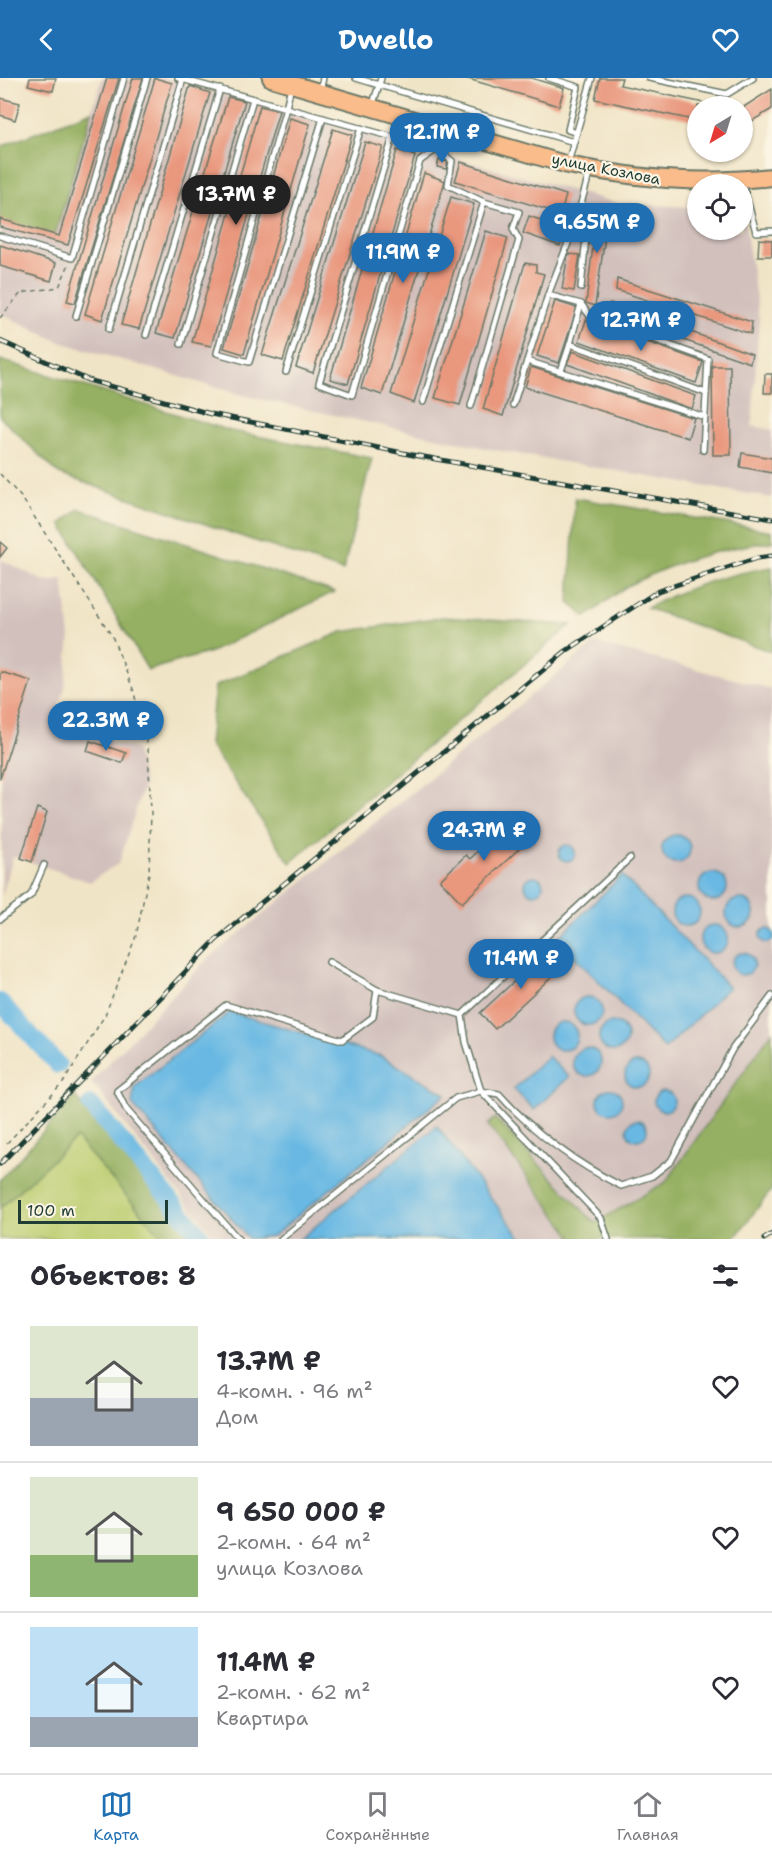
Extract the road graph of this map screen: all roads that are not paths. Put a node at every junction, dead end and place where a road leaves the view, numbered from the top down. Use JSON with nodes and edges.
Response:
{"nodes":[{"id":1,"x":124,"y":78,"type":"edge"},
{"id":2,"x":147,"y":78,"type":"edge"},
{"id":3,"x":271,"y":78,"type":"edge"},
{"id":4,"x":356,"y":78,"type":"edge"},
{"id":5,"x":381,"y":78,"type":"edge"},
{"id":6,"x":549,"y":78,"type":"edge"},
{"id":7,"x":592,"y":78,"type":"edge"},
{"id":8,"x":648,"y":78,"type":"edge"},
{"id":9,"x":753,"y":78,"type":"edge"},
{"id":10,"x":180,"y":79,"type":"edge"},
{"id":11,"x":292,"y":84,"type":"junction"},
{"id":12,"x":322,"y":85,"type":"edge"},
{"id":13,"x":379,"y":85,"type":"junction"},
{"id":14,"x":220,"y":89,"type":"junction"},
{"id":15,"x":253,"y":99,"type":"junction"},
{"id":16,"x":372,"y":107,"type":"junction"},
{"id":17,"x":286,"y":108,"type":"junction"},
{"id":18,"x":323,"y":118,"type":"junction"},
{"id":19,"x":361,"y":128,"type":"junction"},
{"id":20,"x":444,"y":128,"type":"junction"},
{"id":21,"x":577,"y":133,"type":"junction"},
{"id":22,"x":393,"y":137,"type":"junction"},
{"id":23,"x":574,"y":142,"type":"junction"},
{"id":24,"x":437,"y":149,"type":"junction"},
{"id":25,"x":568,"y":165,"type":"junction"},
{"id":26,"x":590,"y":169,"type":"junction"},
{"id":27,"x":772,"y":177,"type":"edge"},
{"id":28,"x":753,"y":179,"type":"edge"},
{"id":29,"x":687,"y":181,"type":"edge"},
{"id":30,"x":484,"y":202,"type":"junction"},
{"id":31,"x":753,"y":221,"type":"edge"},
{"id":32,"x":575,"y":225,"type":"junction"},
{"id":33,"x":772,"y":231,"type":"edge"},
{"id":34,"x":0,"y":236,"type":"edge"},
{"id":35,"x":581,"y":288,"type":"dead end"},
{"id":36,"x":548,"y":295,"type":"junction"},
{"id":37,"x":580,"y":304,"type":"junction"},
{"id":38,"x":76,"y":315,"type":"dead end"},
{"id":39,"x":109,"y":329,"type":"dead end"},
{"id":40,"x":146,"y":335,"type":"dead end"},
{"id":41,"x":181,"y":344,"type":"dead end"},
{"id":42,"x":570,"y":344,"type":"junction"},
{"id":43,"x":527,"y":361,"type":"junction"},
{"id":44,"x":561,"y":371,"type":"junction"},
{"id":45,"x":286,"y":372,"type":"dead end"},
{"id":46,"x":706,"y":393,"type":"junction"},
{"id":47,"x":423,"y":402,"type":"dead end"},
{"id":48,"x":513,"y":405,"type":"dead end"},
{"id":49,"x":471,"y":406,"type":"dead end"},
{"id":50,"x":705,"y":417,"type":"junction"},
{"id":51,"x":703,"y":450,"type":"dead end"},
{"id":52,"x":630,"y":858,"type":"dead end"},
{"id":53,"x":44,"y":865,"type":"dead end"},
{"id":54,"x":0,"y":919,"type":"edge"},
{"id":55,"x":329,"y":963,"type":"dead end"},
{"id":56,"x":377,"y":990,"type":"junction"},
{"id":57,"x":772,"y":996,"type":"edge"},
{"id":58,"x":462,"y":1015,"type":"junction"},
{"id":59,"x":481,"y":1091,"type":"junction"},
{"id":60,"x":238,"y":1239,"type":"edge"},
{"id":61,"x":281,"y":1239,"type":"edge"},
{"id":62,"x":608,"y":1239,"type":"edge"}],
"edges":[{"from":1,"to":34,"type":"lane"},
{"from":2,"to":38,"type":"lane"},
{"from":3,"to":11,"type":"main road","name":"улица Козлова"},
{"from":4,"to":13,"type":"lane"},
{"from":5,"to":13,"type":"lane"},
{"from":6,"to":21,"type":"lane"},
{"from":7,"to":21,"type":"lane"},
{"from":8,"to":9,"type":"lane"},
{"from":10,"to":14,"type":"lane"},
{"from":10,"to":39,"type":"lane"},
{"from":11,"to":12,"type":"main road","name":"улица Козлова"},
{"from":11,"to":17,"type":"lane"},
{"from":12,"to":16,"type":"main road","name":"улица Козлова"},
{"from":13,"to":16,"type":"lane"},
{"from":13,"to":23,"type":"lane"},
{"from":14,"to":15,"type":"lane"},
{"from":14,"to":40,"type":"lane"},
{"from":15,"to":17,"type":"lane"},
{"from":15,"to":41,"type":"lane"},
{"from":16,"to":20,"type":"main road","name":"улица Козлова"},
{"from":17,"to":18,"type":"lane"},
{"from":17,"to":18,"type":"lane"},
{"from":18,"to":19,"type":"lane"},
{"from":19,"to":22,"type":"lane"},
{"from":19,"to":45,"type":"lane"},
{"from":20,"to":24,"type":"lane"},
{"from":20,"to":25,"type":"main road","name":"улица Козлова"},
{"from":21,"to":23,"type":"lane"},
{"from":22,"to":24,"type":"lane"},
{"from":22,"to":24,"type":"lane"},
{"from":23,"to":25,"type":"lane"},
{"from":24,"to":30,"type":"lane"},
{"from":25,"to":26,"type":"main road","name":"улица Козлова"},
{"from":26,"to":29,"type":"main road","name":"улица Козлова"},
{"from":26,"to":32,"type":"lane"},
{"from":27,"to":28,"type":"main road","name":"улица Козлова"},
{"from":30,"to":47,"type":"lane"},
{"from":30,"to":49,"type":"lane"},
{"from":31,"to":33,"type":"lane"},
{"from":32,"to":35,"type":"lane"},
{"from":32,"to":36,"type":"lane"},
{"from":36,"to":37,"type":"lane"},
{"from":36,"to":43,"type":"lane"},
{"from":37,"to":42,"type":"lane"},
{"from":37,"to":46,"type":"lane"},
{"from":42,"to":44,"type":"lane"},
{"from":42,"to":46,"type":"lane"},
{"from":43,"to":44,"type":"lane"},
{"from":43,"to":48,"type":"lane"},
{"from":44,"to":50,"type":"lane"},
{"from":46,"to":50,"type":"lane"},
{"from":50,"to":51,"type":"lane"},
{"from":52,"to":58,"type":"lane"},
{"from":53,"to":54,"type":"lane"},
{"from":55,"to":56,"type":"lane"},
{"from":56,"to":58,"type":"lane"},
{"from":56,"to":60,"type":"lane"},
{"from":57,"to":59,"type":"lane"},
{"from":58,"to":59,"type":"lane"},
{"from":59,"to":61,"type":"lane"},
{"from":59,"to":62,"type":"lane"}]}
